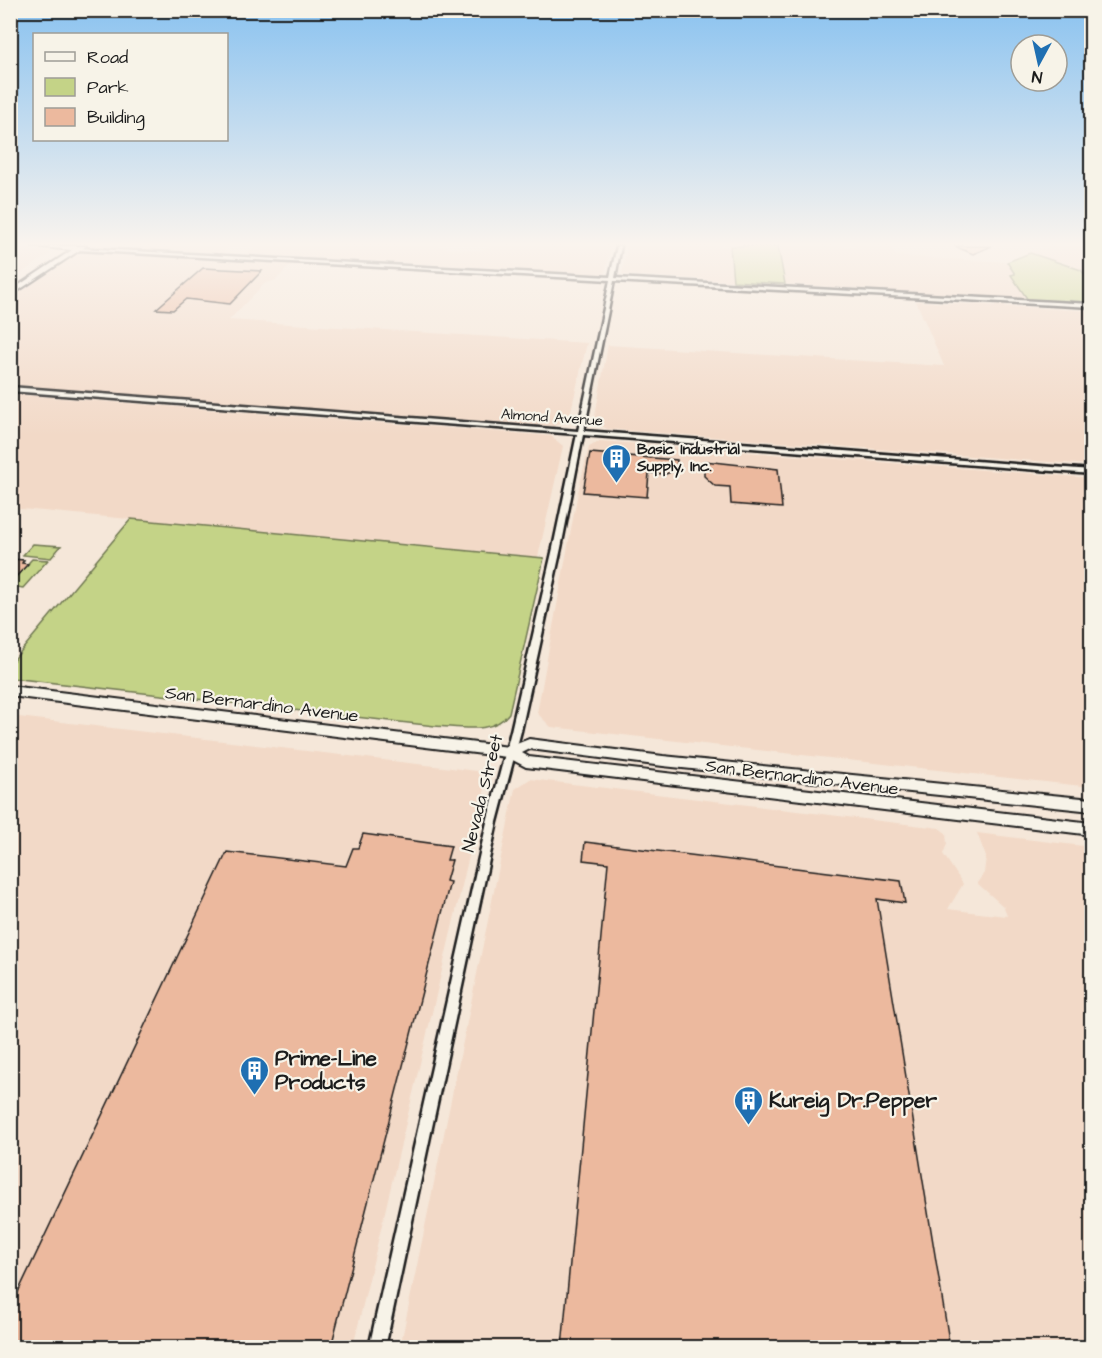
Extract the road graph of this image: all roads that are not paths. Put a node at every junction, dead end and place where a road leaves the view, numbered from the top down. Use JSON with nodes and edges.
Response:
{"nodes":[{"id":1,"x":605,"y":309,"type":"edge"},
{"id":2,"x":10,"y":389,"type":"edge"},
{"id":3,"x":579,"y":433,"type":"junction"},
{"id":4,"x":1092,"y":472,"type":"edge"},
{"id":5,"x":10,"y":691,"type":"edge"},
{"id":6,"x":510,"y":752,"type":"junction"},
{"id":7,"x":1092,"y":805,"type":"edge"},
{"id":8,"x":1092,"y":830,"type":"edge"},
{"id":9,"x":377,"y":1347,"type":"edge"}],
"edges":[{"from":1,"to":3,"type":"street","name":"Nevada Street"},
{"from":2,"to":3,"type":"street","name":"Almond Avenue"},
{"from":3,"to":4,"type":"street","name":"Almond Avenue"},
{"from":3,"to":6,"type":"street","name":"Nevada Street"},
{"from":5,"to":6,"type":"main road","name":"San Bernardino Avenue"},
{"from":6,"to":7,"type":"main road","name":"San Bernardino Avenue"},
{"from":6,"to":8,"type":"main road","name":"San Bernardino Avenue"},
{"from":6,"to":9,"type":"street","name":"Nevada Street"}]}
